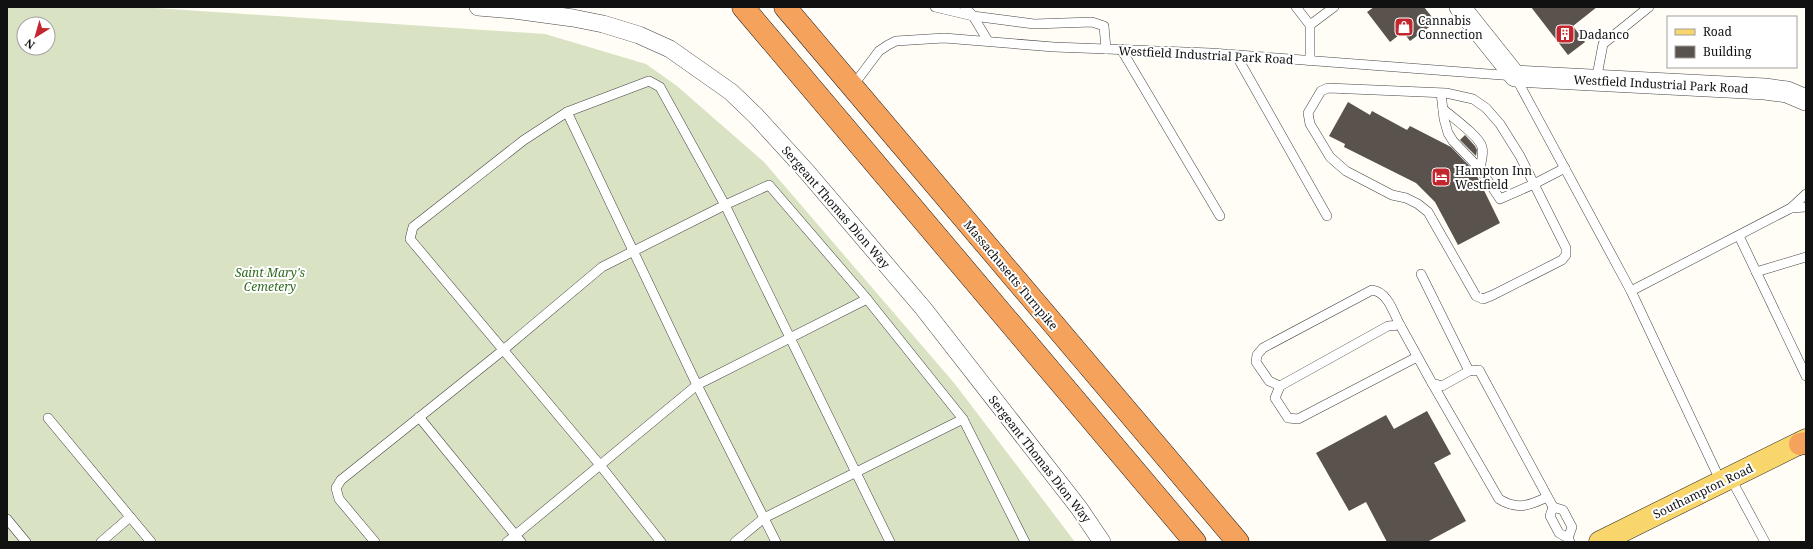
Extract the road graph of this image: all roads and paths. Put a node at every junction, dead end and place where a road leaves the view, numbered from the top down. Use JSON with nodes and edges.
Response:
{"nodes":[{"id":1,"x":478,"y":7,"type":"edge"},
{"id":2,"x":734,"y":7,"type":"edge"},
{"id":3,"x":743,"y":7,"type":"edge"},
{"id":4,"x":785,"y":7,"type":"edge"},
{"id":5,"x":935,"y":7,"type":"edge"},
{"id":6,"x":965,"y":7,"type":"edge"},
{"id":7,"x":1296,"y":7,"type":"edge"},
{"id":8,"x":1334,"y":7,"type":"edge"},
{"id":9,"x":1460,"y":7,"type":"edge"},
{"id":10,"x":1649,"y":7,"type":"edge"},
{"id":11,"x":974,"y":16,"type":"junction"},
{"id":12,"x":1310,"y":25,"type":"junction"},
{"id":13,"x":759,"y":26,"type":"junction"},
{"id":14,"x":988,"y":41,"type":"junction"},
{"id":15,"x":1106,"y":49,"type":"junction"},
{"id":16,"x":1121,"y":49,"type":"junction"},
{"id":17,"x":1236,"y":55,"type":"junction"},
{"id":18,"x":1310,"y":61,"type":"junction"},
{"id":19,"x":1515,"y":76,"type":"junction"},
{"id":20,"x":1596,"y":81,"type":"junction"},
{"id":21,"x":852,"y":87,"type":"junction"},
{"id":22,"x":1441,"y":93,"type":"junction"},
{"id":23,"x":1806,"y":100,"type":"edge"},
{"id":24,"x":1443,"y":109,"type":"junction"},
{"id":25,"x":567,"y":112,"type":"junction"},
{"id":26,"x":1565,"y":168,"type":"junction"},
{"id":27,"x":1480,"y":169,"type":"junction"},
{"id":28,"x":1534,"y":184,"type":"junction"},
{"id":29,"x":1806,"y":194,"type":"edge"},
{"id":30,"x":725,"y":205,"type":"junction"},
{"id":31,"x":1806,"y":207,"type":"edge"},
{"id":32,"x":1791,"y":208,"type":"junction"},
{"id":33,"x":1220,"y":216,"type":"dead end"},
{"id":34,"x":1327,"y":216,"type":"dead end"},
{"id":35,"x":1739,"y":236,"type":"junction"},
{"id":36,"x":632,"y":250,"type":"junction"},
{"id":37,"x":1806,"y":257,"type":"edge"},
{"id":38,"x":1756,"y":272,"type":"junction"},
{"id":39,"x":1421,"y":274,"type":"dead end"},
{"id":40,"x":1631,"y":292,"type":"junction"},
{"id":41,"x":867,"y":299,"type":"junction"},
{"id":42,"x":1400,"y":325,"type":"junction"},
{"id":43,"x":790,"y":338,"type":"junction"},
{"id":44,"x":502,"y":350,"type":"junction"},
{"id":45,"x":1417,"y":357,"type":"junction"},
{"id":46,"x":1469,"y":371,"type":"junction"},
{"id":47,"x":1806,"y":376,"type":"edge"},
{"id":48,"x":1432,"y":383,"type":"junction"},
{"id":49,"x":697,"y":385,"type":"junction"},
{"id":50,"x":1280,"y":386,"type":"junction"},
{"id":51,"x":419,"y":417,"type":"junction"},
{"id":52,"x":48,"y":418,"type":"dead end"},
{"id":53,"x":963,"y":419,"type":"junction"},
{"id":54,"x":1093,"y":421,"type":"junction"},
{"id":55,"x":1804,"y":442,"type":"edge"},
{"id":56,"x":600,"y":465,"type":"junction"},
{"id":57,"x":856,"y":473,"type":"junction"},
{"id":58,"x":1726,"y":480,"type":"junction"},
{"id":59,"x":1547,"y":497,"type":"junction"},
{"id":60,"x":1553,"y":507,"type":"junction"},
{"id":61,"x":130,"y":517,"type":"junction"},
{"id":62,"x":764,"y":518,"type":"junction"},
{"id":63,"x":7,"y":519,"type":"edge"},
{"id":64,"x":518,"y":539,"type":"edge"},
{"id":65,"x":1569,"y":540,"type":"edge"},
{"id":66,"x":26,"y":542,"type":"edge"},
{"id":67,"x":102,"y":542,"type":"edge"},
{"id":68,"x":151,"y":542,"type":"edge"},
{"id":69,"x":375,"y":542,"type":"edge"},
{"id":70,"x":507,"y":542,"type":"edge"},
{"id":71,"x":661,"y":542,"type":"edge"},
{"id":72,"x":735,"y":542,"type":"edge"},
{"id":73,"x":776,"y":542,"type":"edge"},
{"id":74,"x":890,"y":542,"type":"edge"},
{"id":75,"x":1025,"y":542,"type":"edge"},
{"id":76,"x":1102,"y":542,"type":"edge"},
{"id":77,"x":1180,"y":542,"type":"edge"},
{"id":78,"x":1194,"y":542,"type":"edge"},
{"id":79,"x":1238,"y":542,"type":"edge"},
{"id":80,"x":1600,"y":542,"type":"edge"},
{"id":81,"x":1765,"y":542,"type":"edge"}],
"edges":[{"from":1,"to":76,"type":"street","name":"Sergeant Thomas Dion Way"},
{"from":2,"to":13,"type":"lane"},
{"from":3,"to":13,"type":"highway"},
{"from":4,"to":21,"type":"highway","name":"Massachusetts Turnpike"},
{"from":5,"to":11,"type":"lane"},
{"from":6,"to":11,"type":"lane"},
{"from":7,"to":12,"type":"lane"},
{"from":8,"to":12,"type":"lane"},
{"from":9,"to":19,"type":"street"},
{"from":10,"to":20,"type":"lane"},
{"from":11,"to":14,"type":"lane"},
{"from":11,"to":15,"type":"lane"},
{"from":12,"to":18,"type":"lane"},
{"from":13,"to":54,"type":"highway"},
{"from":14,"to":15,"type":"lane","name":"Westfield Industrial Park Road"},
{"from":14,"to":21,"type":"lane","name":"Westfield Industrial Park Road"},
{"from":15,"to":16,"type":"lane","name":"Westfield Industrial Park Road"},
{"from":16,"to":17,"type":"lane","name":"Westfield Industrial Park Road"},
{"from":16,"to":33,"type":"lane"},
{"from":17,"to":18,"type":"lane","name":"Westfield Industrial Park Road"},
{"from":17,"to":34,"type":"lane"},
{"from":18,"to":19,"type":"lane","name":"Westfield Industrial Park Road"},
{"from":19,"to":20,"type":"street","name":"Westfield Industrial Park Road"},
{"from":19,"to":26,"type":"lane"},
{"from":20,"to":23,"type":"street","name":"Westfield Industrial Park Road"},
{"from":21,"to":79,"type":"highway","name":"Massachusetts Turnpike"},
{"from":22,"to":24,"type":"lane"},
{"from":22,"to":28,"type":"lane"},
{"from":22,"to":28,"type":"lane"},
{"from":24,"to":27,"type":"lane"},
{"from":24,"to":27,"type":"lane"},
{"from":25,"to":30,"type":"lane"},
{"from":25,"to":36,"type":"lane"},
{"from":25,"to":44,"type":"lane"},
{"from":26,"to":28,"type":"lane"},
{"from":26,"to":40,"type":"lane"},
{"from":27,"to":28,"type":"lane"},
{"from":29,"to":32,"type":"lane"},
{"from":30,"to":36,"type":"lane"},
{"from":30,"to":41,"type":"lane"},
{"from":30,"to":43,"type":"lane"},
{"from":31,"to":32,"type":"lane"},
{"from":32,"to":35,"type":"lane"},
{"from":35,"to":38,"type":"lane"},
{"from":35,"to":40,"type":"lane"},
{"from":36,"to":44,"type":"lane"},
{"from":36,"to":49,"type":"lane"},
{"from":37,"to":38,"type":"lane"},
{"from":38,"to":47,"type":"lane"},
{"from":39,"to":46,"type":"lane"},
{"from":40,"to":58,"type":"lane"},
{"from":41,"to":43,"type":"lane"},
{"from":41,"to":53,"type":"lane"},
{"from":42,"to":45,"type":"lane"},
{"from":42,"to":50,"type":"lane"},
{"from":42,"to":50,"type":"lane"},
{"from":43,"to":49,"type":"lane"},
{"from":43,"to":57,"type":"lane"},
{"from":44,"to":51,"type":"lane"},
{"from":44,"to":56,"type":"lane"},
{"from":45,"to":48,"type":"lane"},
{"from":45,"to":50,"type":"lane"},
{"from":46,"to":48,"type":"lane"},
{"from":46,"to":59,"type":"lane"},
{"from":48,"to":59,"type":"lane"},
{"from":49,"to":56,"type":"lane"},
{"from":49,"to":62,"type":"lane"},
{"from":51,"to":64,"type":"lane"},
{"from":51,"to":69,"type":"lane"},
{"from":52,"to":61,"type":"lane"},
{"from":53,"to":57,"type":"lane"},
{"from":53,"to":75,"type":"lane"},
{"from":54,"to":77,"type":"highway"},
{"from":54,"to":78,"type":"highway"},
{"from":55,"to":58,"type":"main road","name":"Southampton Road"},
{"from":56,"to":64,"type":"lane"},
{"from":56,"to":71,"type":"lane"},
{"from":57,"to":62,"type":"lane"},
{"from":57,"to":74,"type":"lane"},
{"from":58,"to":80,"type":"main road","name":"Southampton Road"},
{"from":58,"to":81,"type":"lane"},
{"from":59,"to":60,"type":"lane"},
{"from":60,"to":65,"type":"lane"},
{"from":60,"to":65,"type":"lane"},
{"from":61,"to":67,"type":"lane"},
{"from":61,"to":68,"type":"lane"},
{"from":62,"to":72,"type":"lane"},
{"from":62,"to":73,"type":"lane"},
{"from":63,"to":66,"type":"lane"},
{"from":64,"to":70,"type":"lane"}]}
